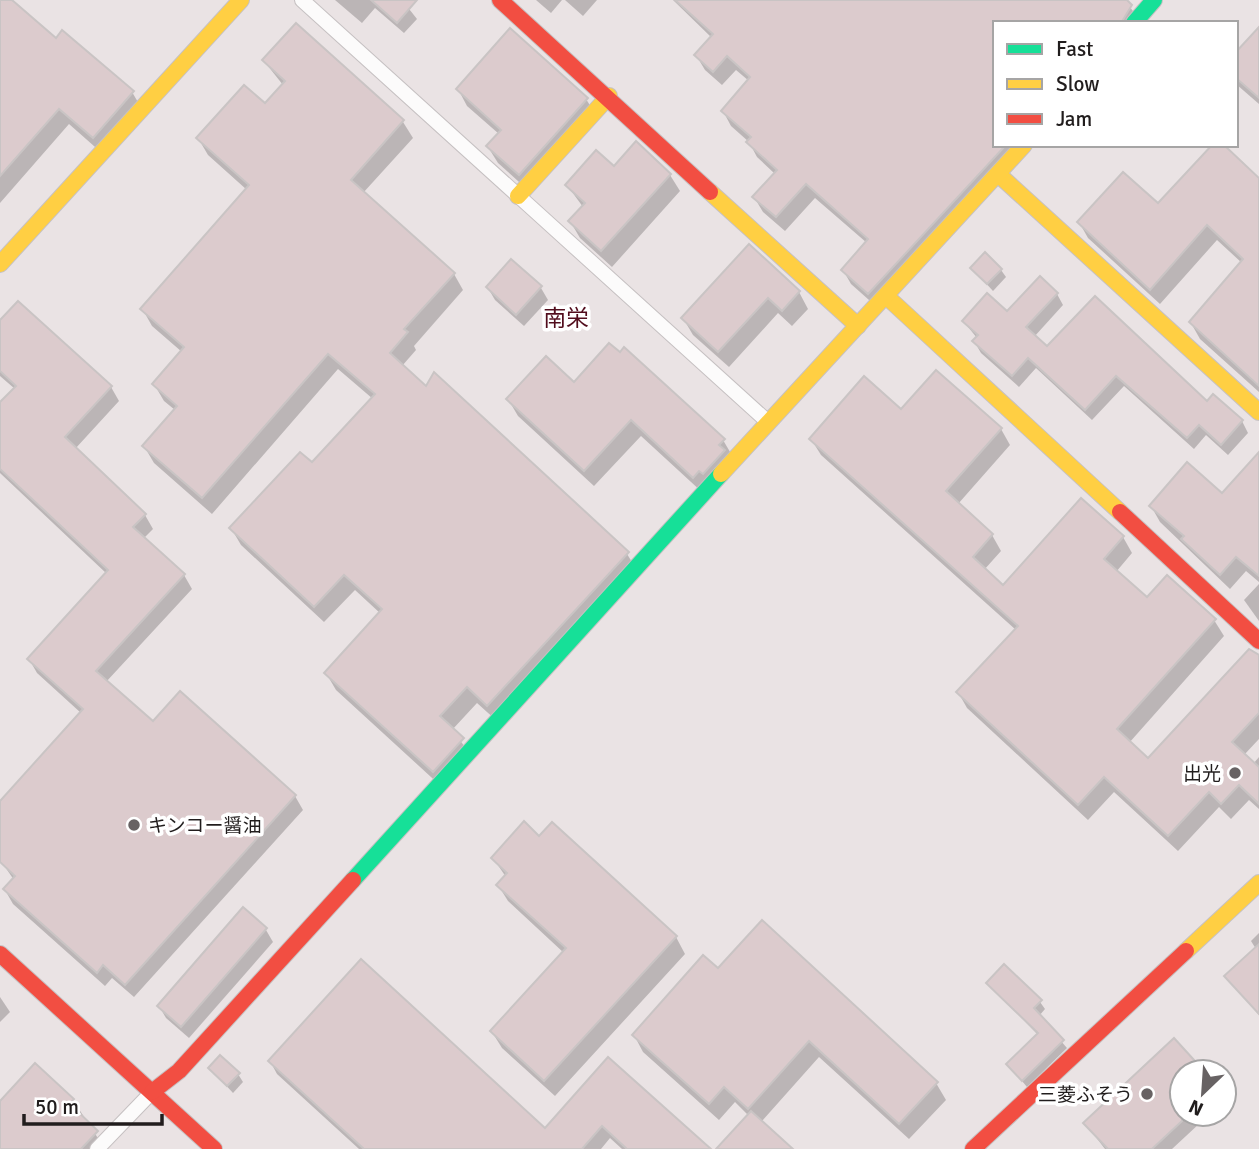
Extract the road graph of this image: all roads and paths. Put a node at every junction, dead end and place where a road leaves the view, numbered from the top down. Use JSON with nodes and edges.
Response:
{"nodes":[{"id":1,"x":241,"y":0,"type":"edge"},
{"id":2,"x":302,"y":0,"type":"edge"},
{"id":3,"x":500,"y":0,"type":"edge"},
{"id":4,"x":1154,"y":0,"type":"edge"},
{"id":5,"x":1136,"y":21,"type":"edge"},
{"id":6,"x":608,"y":96,"type":"junction"},
{"id":7,"x":1022,"y":147,"type":"edge"},
{"id":8,"x":998,"y":174,"type":"junction"},
{"id":9,"x":518,"y":196,"type":"junction"},
{"id":10,"x":2,"y":258,"type":"edge"},
{"id":11,"x":886,"y":296,"type":"junction"},
{"id":12,"x":859,"y":326,"type":"junction"},
{"id":13,"x":1259,"y":412,"type":"edge"},
{"id":14,"x":768,"y":422,"type":"junction"},
{"id":15,"x":1259,"y":641,"type":"edge"},
{"id":16,"x":1259,"y":883,"type":"edge"},
{"id":17,"x":0,"y":954,"type":"edge"},
{"id":18,"x":152,"y":1092,"type":"junction"},
{"id":19,"x":97,"y":1149,"type":"edge"},
{"id":20,"x":214,"y":1149,"type":"edge"},
{"id":21,"x":973,"y":1149,"type":"edge"}],
"edges":[{"from":1,"to":10,"type":"street"},
{"from":2,"to":9,"type":"street"},
{"from":3,"to":6,"type":"street"},
{"from":4,"to":5,"type":"street"},
{"from":6,"to":9,"type":"street"},
{"from":6,"to":12,"type":"street"},
{"from":7,"to":8,"type":"street"},
{"from":8,"to":11,"type":"street"},
{"from":8,"to":13,"type":"street"},
{"from":9,"to":14,"type":"street"},
{"from":11,"to":12,"type":"street"},
{"from":11,"to":15,"type":"street"},
{"from":12,"to":14,"type":"street"},
{"from":14,"to":18,"type":"street"},
{"from":16,"to":21,"type":"street"},
{"from":17,"to":18,"type":"street"},
{"from":18,"to":19,"type":"street"},
{"from":18,"to":20,"type":"street"}]}
